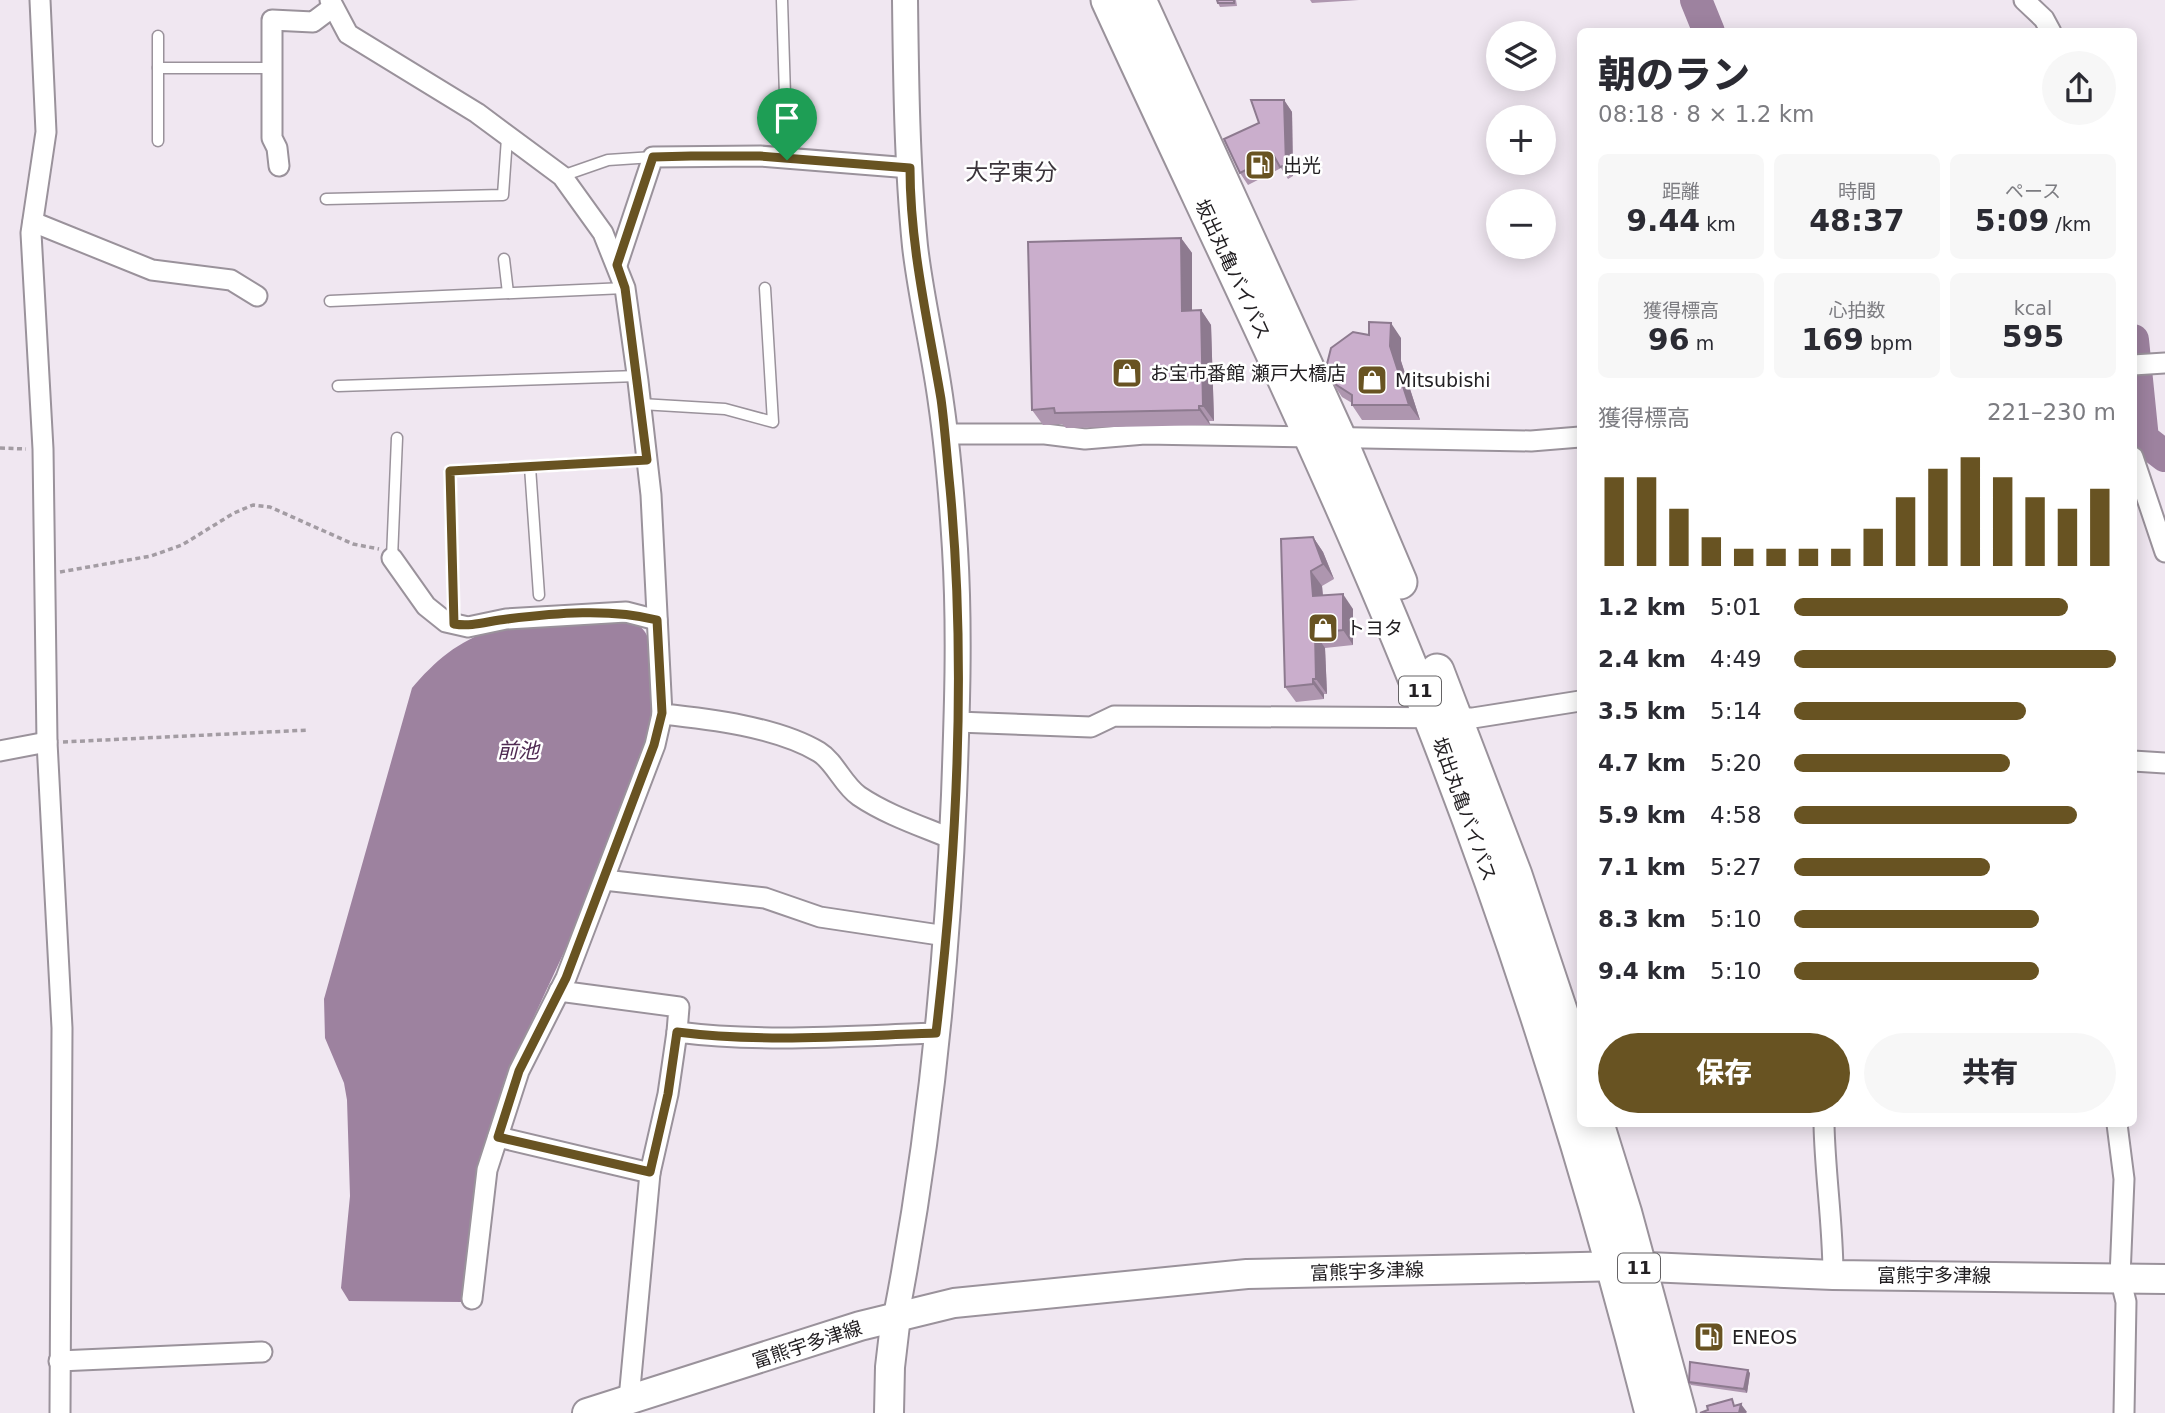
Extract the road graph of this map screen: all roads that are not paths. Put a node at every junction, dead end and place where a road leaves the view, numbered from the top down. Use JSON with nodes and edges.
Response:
{"nodes":[{"id":1,"x":40,"y":0,"type":"edge"},
{"id":2,"x":782,"y":0,"type":"edge"},
{"id":3,"x":905,"y":0,"type":"edge"},
{"id":4,"x":1108,"y":0,"type":"edge"},
{"id":5,"x":1139,"y":0,"type":"edge"},
{"id":6,"x":2024,"y":0,"type":"edge"},
{"id":7,"x":331,"y":4,"type":"edge"},
{"id":8,"x":2049,"y":28,"type":"edge"},
{"id":9,"x":158,"y":36,"type":"dead end"},
{"id":10,"x":158,"y":68,"type":"junction"},
{"id":11,"x":272,"y":68,"type":"junction"},
{"id":12,"x":507,"y":138,"type":"junction"},
{"id":13,"x":158,"y":142,"type":"dead end"},
{"id":14,"x":653,"y":157,"type":"junction"},
{"id":15,"x":787,"y":160,"type":"junction"},
{"id":16,"x":279,"y":166,"type":"dead end"},
{"id":17,"x":910,"y":168,"type":"junction"},
{"id":18,"x":562,"y":176,"type":"junction"},
{"id":19,"x":326,"y":199,"type":"dead end"},
{"id":20,"x":33,"y":222,"type":"junction"},
{"id":21,"x":504,"y":259,"type":"dead end"},
{"id":22,"x":617,"y":265,"type":"junction"},
{"id":23,"x":625,"y":288,"type":"junction"},
{"id":24,"x":765,"y":288,"type":"dead end"},
{"id":25,"x":508,"y":293,"type":"junction"},
{"id":26,"x":257,"y":296,"type":"dead end"},
{"id":27,"x":330,"y":301,"type":"dead end"},
{"id":28,"x":2165,"y":363,"type":"edge"},
{"id":29,"x":2137,"y":365,"type":"edge"},
{"id":30,"x":638,"y":376,"type":"junction"},
{"id":31,"x":338,"y":386,"type":"dead end"},
{"id":32,"x":641,"y":404,"type":"junction"},
{"id":33,"x":944,"y":433,"type":"junction"},
{"id":34,"x":1326,"y":437,"type":"junction"},
{"id":35,"x":1577,"y":437,"type":"edge"},
{"id":36,"x":397,"y":438,"type":"dead end"},
{"id":37,"x":647,"y":460,"type":"junction"},
{"id":38,"x":530,"y":467,"type":"junction"},
{"id":39,"x":2137,"y":469,"type":"edge"},
{"id":40,"x":2165,"y":552,"type":"edge"},
{"id":41,"x":392,"y":558,"type":"joint"},
{"id":42,"x":539,"y":595,"type":"dead end"},
{"id":43,"x":657,"y":620,"type":"junction"},
{"id":44,"x":454,"y":624,"type":"junction"},
{"id":45,"x":1577,"y":701,"type":"edge"},
{"id":46,"x":662,"y":713,"type":"junction"},
{"id":47,"x":1443,"y":717,"type":"junction"},
{"id":48,"x":957,"y":722,"type":"junction"},
{"id":49,"x":47,"y":742,"type":"junction"},
{"id":50,"x":0,"y":751,"type":"edge"},
{"id":51,"x":2137,"y":761,"type":"edge"},
{"id":52,"x":2165,"y":763,"type":"edge"},
{"id":53,"x":952,"y":839,"type":"junction"},
{"id":54,"x":604,"y":880,"type":"junction"},
{"id":55,"x":946,"y":936,"type":"junction"},
{"id":56,"x":559,"y":991,"type":"junction"},
{"id":57,"x":677,"y":1032,"type":"junction"},
{"id":58,"x":936,"y":1033,"type":"junction"},
{"id":59,"x":1577,"y":1061,"type":"edge"},
{"id":60,"x":1598,"y":1127,"type":"edge"},
{"id":61,"x":1824,"y":1127,"type":"edge"},
{"id":62,"x":2118,"y":1127,"type":"edge"},
{"id":63,"x":498,"y":1137,"type":"junction"},
{"id":64,"x":650,"y":1172,"type":"junction"},
{"id":65,"x":1625,"y":1267,"type":"junction"},
{"id":66,"x":1833,"y":1275,"type":"junction"},
{"id":67,"x":2120,"y":1276,"type":"junction"},
{"id":68,"x":2165,"y":1279,"type":"edge"},
{"id":69,"x":472,"y":1300,"type":"dead end"},
{"id":70,"x":896,"y":1316,"type":"junction"},
{"id":71,"x":262,"y":1352,"type":"dead end"},
{"id":72,"x":59,"y":1361,"type":"junction"},
{"id":73,"x":629,"y":1399,"type":"junction"},
{"id":74,"x":60,"y":1413,"type":"edge"},
{"id":75,"x":587,"y":1413,"type":"edge"},
{"id":76,"x":889,"y":1413,"type":"edge"},
{"id":77,"x":1652,"y":1413,"type":"edge"},
{"id":78,"x":1679,"y":1413,"type":"edge"},
{"id":79,"x":2124,"y":1413,"type":"edge"}],
"edges":[{"from":1,"to":20,"type":"street"},
{"from":2,"to":15,"type":"lane"},
{"from":3,"to":17,"type":"street"},
{"from":4,"to":34,"type":"highway","name":"坂出丸亀バイパス","number":"11"},
{"from":5,"to":34,"type":"highway","name":"坂出丸亀バイパス","number":"11"},
{"from":6,"to":8,"type":"street"},
{"from":7,"to":11,"type":"street"},
{"from":7,"to":12,"type":"street"},
{"from":9,"to":10,"type":"lane"},
{"from":10,"to":11,"type":"lane"},
{"from":10,"to":13,"type":"lane"},
{"from":11,"to":16,"type":"street"},
{"from":12,"to":18,"type":"street"},
{"from":12,"to":19,"type":"lane"},
{"from":14,"to":15,"type":"street"},
{"from":14,"to":18,"type":"lane"},
{"from":14,"to":22,"type":"street"},
{"from":15,"to":17,"type":"street"},
{"from":17,"to":33,"type":"street"},
{"from":18,"to":22,"type":"street"},
{"from":20,"to":26,"type":"street"},
{"from":20,"to":49,"type":"street"},
{"from":21,"to":25,"type":"lane"},
{"from":22,"to":23,"type":"street"},
{"from":23,"to":25,"type":"lane"},
{"from":23,"to":30,"type":"street"},
{"from":24,"to":32,"type":"lane"},
{"from":25,"to":27,"type":"lane"},
{"from":28,"to":29,"type":"street"},
{"from":30,"to":31,"type":"lane"},
{"from":30,"to":32,"type":"street"},
{"from":32,"to":37,"type":"street"},
{"from":33,"to":34,"type":"street"},
{"from":33,"to":48,"type":"street"},
{"from":34,"to":35,"type":"street"},
{"from":34,"to":47,"type":"highway","name":"坂出丸亀バイパス","number":"11"},
{"from":36,"to":41,"type":"lane"},
{"from":37,"to":38,"type":"lane"},
{"from":37,"to":43,"type":"street"},
{"from":38,"to":42,"type":"lane"},
{"from":38,"to":44,"type":"lane"},
{"from":39,"to":40,"type":"street"},
{"from":41,"to":44,"type":"street"},
{"from":43,"to":44,"type":"street"},
{"from":43,"to":46,"type":"street"},
{"from":45,"to":47,"type":"street"},
{"from":46,"to":53,"type":"street"},
{"from":46,"to":54,"type":"street"},
{"from":47,"to":48,"type":"street"},
{"from":47,"to":59,"type":"highway","name":"坂出丸亀バイパス","number":"11"},
{"from":47,"to":65,"type":"highway","name":"坂出丸亀バイパス","number":"11"},
{"from":48,"to":53,"type":"street"},
{"from":49,"to":50,"type":"street"},
{"from":49,"to":72,"type":"street"},
{"from":51,"to":52,"type":"street"},
{"from":53,"to":55,"type":"street"},
{"from":54,"to":55,"type":"street"},
{"from":54,"to":56,"type":"street"},
{"from":55,"to":58,"type":"street"},
{"from":56,"to":57,"type":"street"},
{"from":56,"to":63,"type":"street"},
{"from":57,"to":58,"type":"street"},
{"from":57,"to":64,"type":"street"},
{"from":58,"to":70,"type":"street"},
{"from":60,"to":65,"type":"highway","name":"坂出丸亀バイパス","number":"11"},
{"from":61,"to":66,"type":"street"},
{"from":62,"to":67,"type":"street"},
{"from":63,"to":64,"type":"street"},
{"from":63,"to":69,"type":"street"},
{"from":64,"to":73,"type":"street"},
{"from":65,"to":66,"type":"main road","name":"富熊宇多津線"},
{"from":65,"to":70,"type":"main road","name":"富熊宇多津線"},
{"from":65,"to":77,"type":"highway","name":"坂出丸亀バイパス","number":"11"},
{"from":65,"to":78,"type":"highway","name":"坂出丸亀バイパス","number":"11"},
{"from":66,"to":67,"type":"main road","name":"富熊宇多津線"},
{"from":67,"to":68,"type":"main road","name":"富熊宇多津線"},
{"from":67,"to":79,"type":"street"},
{"from":70,"to":73,"type":"main road","name":"富熊宇多津線"},
{"from":70,"to":76,"type":"main road"},
{"from":71,"to":72,"type":"street"},
{"from":72,"to":74,"type":"street"},
{"from":73,"to":75,"type":"main road","name":"富熊宇多津線"}]}
